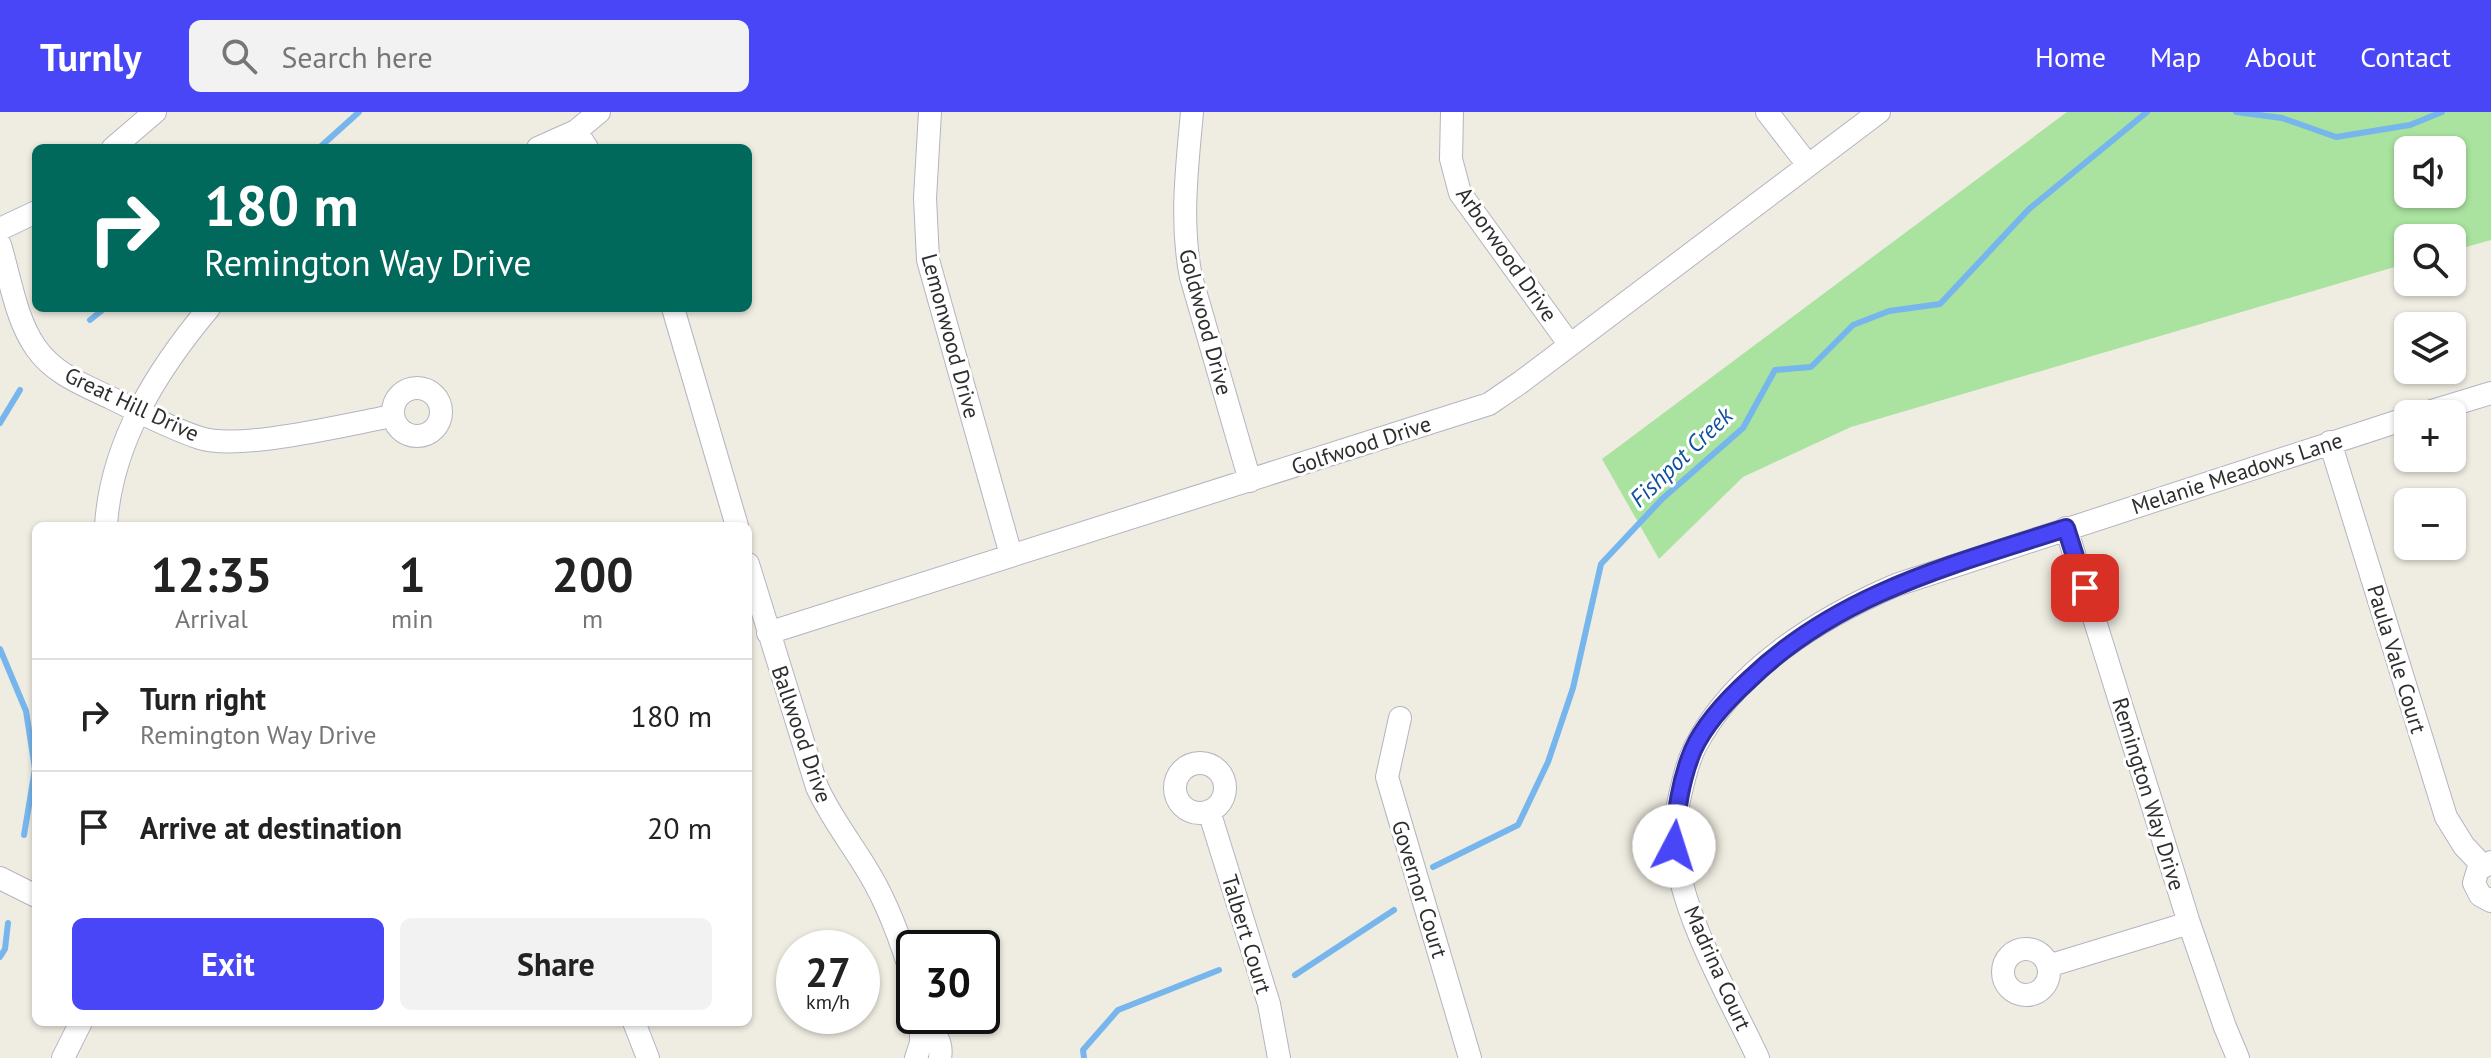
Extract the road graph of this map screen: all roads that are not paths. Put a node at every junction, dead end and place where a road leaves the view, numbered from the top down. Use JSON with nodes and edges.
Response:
{"nodes":[{"id":1,"x":155,"y":112,"type":"edge"},
{"id":2,"x":599,"y":112,"type":"edge"},
{"id":3,"x":930,"y":112,"type":"edge"},
{"id":4,"x":1192,"y":112,"type":"edge"},
{"id":5,"x":1452,"y":112,"type":"edge"},
{"id":6,"x":1767,"y":112,"type":"edge"},
{"id":7,"x":1879,"y":112,"type":"edge"},
{"id":8,"x":582,"y":139,"type":"edge"},
{"id":9,"x":118,"y":144,"type":"edge"},
{"id":10,"x":558,"y":144,"type":"edge"},
{"id":11,"x":1808,"y":165,"type":"junction"},
{"id":12,"x":32,"y":214,"type":"edge"},
{"id":13,"x":0,"y":229,"type":"edge"},
{"id":14,"x":0,"y":245,"type":"edge"},
{"id":15,"x":206,"y":312,"type":"edge"},
{"id":16,"x":674,"y":312,"type":"edge"},
{"id":17,"x":1570,"y":345,"type":"junction"},
{"id":18,"x":2491,"y":393,"type":"edge"},
{"id":19,"x":2466,"y":401,"type":"edge"},
{"id":20,"x":138,"y":411,"type":"junction"},
{"id":21,"x":393,"y":416,"type":"dead end"},
{"id":22,"x":2394,"y":422,"type":"edge"},
{"id":23,"x":2330,"y":442,"type":"junction"},
{"id":24,"x":1250,"y":481,"type":"junction"},
{"id":25,"x":107,"y":522,"type":"edge"},
{"id":26,"x":736,"y":522,"type":"edge"},
{"id":27,"x":2066,"y":528,"type":"junction"},
{"id":28,"x":1011,"y":555,"type":"junction"},
{"id":29,"x":752,"y":578,"type":"edge"},
{"id":30,"x":768,"y":633,"type":"junction"},
{"id":31,"x":1400,"y":718,"type":"dead end"},
{"id":32,"x":1209,"y":811,"type":"dead end"},
{"id":33,"x":2487,"y":864,"type":"edge"},
{"id":34,"x":0,"y":878,"type":"edge"},
{"id":35,"x":32,"y":894,"type":"edge"},
{"id":36,"x":2491,"y":901,"type":"edge"},
{"id":37,"x":2189,"y":923,"type":"junction"},
{"id":38,"x":896,"y":934,"type":"edge"},
{"id":39,"x":2048,"y":966,"type":"dead end"},
{"id":40,"x":79,"y":1026,"type":"edge"},
{"id":41,"x":636,"y":1026,"type":"edge"},
{"id":42,"x":921,"y":1034,"type":"edge"},
{"id":43,"x":936,"y":1034,"type":"edge"},
{"id":44,"x":63,"y":1058,"type":"edge"},
{"id":45,"x":648,"y":1058,"type":"edge"},
{"id":46,"x":916,"y":1058,"type":"edge"},
{"id":47,"x":940,"y":1058,"type":"edge"},
{"id":48,"x":1279,"y":1058,"type":"edge"},
{"id":49,"x":1470,"y":1058,"type":"edge"},
{"id":50,"x":1758,"y":1058,"type":"edge"},
{"id":51,"x":2238,"y":1058,"type":"edge"}],
"edges":[{"from":1,"to":9,"type":"street"},
{"from":2,"to":8,"type":"street"},
{"from":3,"to":28,"type":"street","name":"Lemonwood Drive"},
{"from":4,"to":24,"type":"street","name":"Goldwood Drive"},
{"from":5,"to":17,"type":"street","name":"Arborwood Drive"},
{"from":6,"to":11,"type":"street"},
{"from":7,"to":11,"type":"street","name":"Golfwood Drive"},
{"from":8,"to":10,"type":"street"},
{"from":11,"to":17,"type":"street","name":"Golfwood Drive"},
{"from":12,"to":13,"type":"street"},
{"from":14,"to":20,"type":"street","name":"Great Hill Drive"},
{"from":15,"to":20,"type":"street"},
{"from":16,"to":26,"type":"street"},
{"from":17,"to":24,"type":"street","name":"Golfwood Drive"},
{"from":18,"to":19,"type":"street"},
{"from":20,"to":21,"type":"street","name":"Great Hill Drive"},
{"from":20,"to":25,"type":"street"},
{"from":22,"to":23,"type":"street","name":"Melanie Meadows Lane"},
{"from":23,"to":27,"type":"street","name":"Melanie Meadows Lane"},
{"from":23,"to":33,"type":"street","name":"Paula Vale Court"},
{"from":24,"to":28,"type":"street","name":"Golfwood Drive"},
{"from":27,"to":37,"type":"street","name":"Remington Way Drive"},
{"from":27,"to":50,"type":"street","name":"Madrina Court"},
{"from":28,"to":30,"type":"street","name":"Golfwood Drive"},
{"from":29,"to":30,"type":"street","name":"Ballwood Drive"},
{"from":30,"to":38,"type":"street","name":"Ballwood Drive"},
{"from":31,"to":49,"type":"street","name":"Governor Court"},
{"from":32,"to":48,"type":"street","name":"Talbert Court"},
{"from":33,"to":36,"type":"street","name":"Paula Vale Court"},
{"from":34,"to":35,"type":"street"},
{"from":37,"to":39,"type":"street"},
{"from":37,"to":51,"type":"street","name":"Remington Way Drive"},
{"from":40,"to":44,"type":"street"},
{"from":41,"to":45,"type":"street"},
{"from":42,"to":46,"type":"street"},
{"from":43,"to":47,"type":"street"}]}
